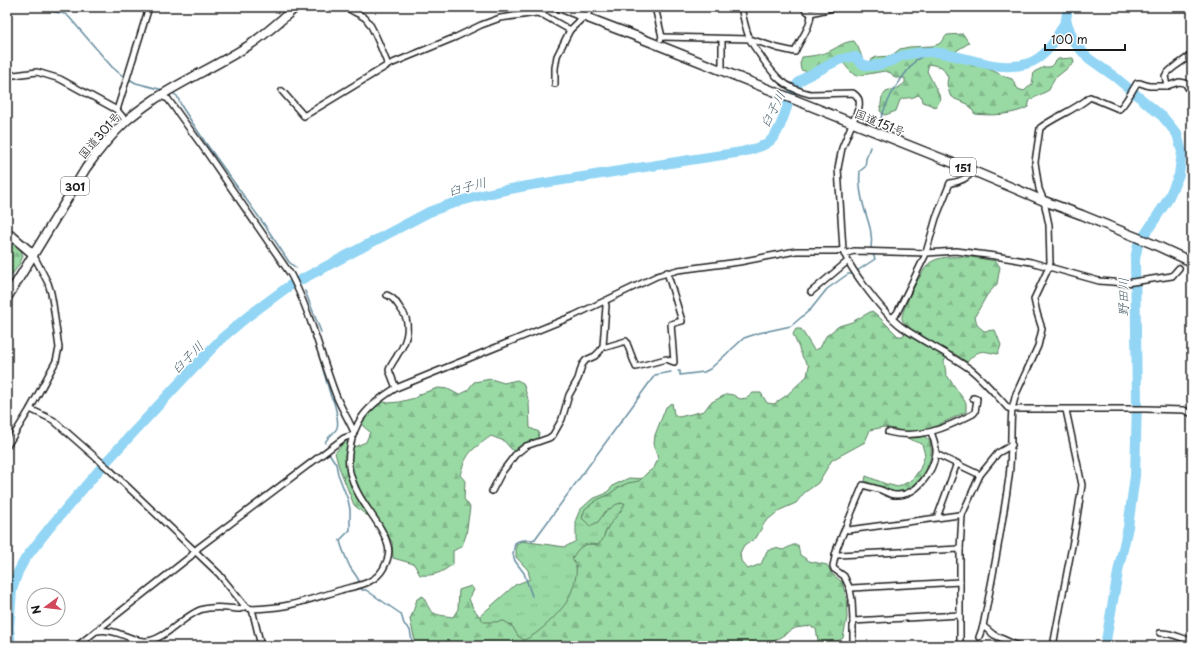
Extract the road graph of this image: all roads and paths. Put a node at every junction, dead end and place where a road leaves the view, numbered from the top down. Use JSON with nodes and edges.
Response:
{"nodes":[{"id":1,"x":149,"y":7,"type":"edge"},
{"id":2,"x":296,"y":7,"type":"edge"},
{"id":3,"x":347,"y":7,"type":"edge"},
{"id":4,"x":559,"y":7,"type":"edge"},
{"id":5,"x":594,"y":7,"type":"edge"},
{"id":6,"x":655,"y":7,"type":"edge"},
{"id":7,"x":741,"y":7,"type":"edge"},
{"id":8,"x":803,"y":7,"type":"edge"},
{"id":9,"x":836,"y":7,"type":"edge"},
{"id":10,"x":811,"y":13,"type":"junction"},
{"id":11,"x":584,"y":16,"type":"junction"},
{"id":12,"x":570,"y":30,"type":"junction"},
{"id":13,"x":662,"y":37,"type":"junction"},
{"id":14,"x":722,"y":39,"type":"junction"},
{"id":15,"x":750,"y":39,"type":"junction"},
{"id":16,"x":658,"y":46,"type":"junction"},
{"id":17,"x":1192,"y":53,"type":"edge"},
{"id":18,"x":388,"y":65,"type":"junction"},
{"id":19,"x":722,"y":71,"type":"junction"},
{"id":20,"x":7,"y":76,"type":"edge"},
{"id":21,"x":555,"y":84,"type":"dead end"},
{"id":22,"x":1167,"y":86,"type":"junction"},
{"id":23,"x":282,"y":91,"type":"dead end"},
{"id":24,"x":165,"y":93,"type":"junction"},
{"id":25,"x":1192,"y":94,"type":"edge"},
{"id":26,"x":117,"y":110,"type":"junction"},
{"id":27,"x":126,"y":120,"type":"junction"},
{"id":28,"x":852,"y":123,"type":"junction"},
{"id":29,"x":973,"y":171,"type":"junction"},
{"id":30,"x":1044,"y":201,"type":"junction"},
{"id":31,"x":7,"y":234,"type":"edge"},
{"id":32,"x":844,"y":252,"type":"junction"},
{"id":33,"x":927,"y":252,"type":"junction"},
{"id":34,"x":34,"y":254,"type":"junction"},
{"id":35,"x":848,"y":261,"type":"junction"},
{"id":36,"x":1192,"y":262,"type":"edge"},
{"id":37,"x":1049,"y":267,"type":"junction"},
{"id":38,"x":1179,"y":268,"type":"tunnel mouth"},
{"id":39,"x":668,"y":272,"type":"junction"},
{"id":40,"x":811,"y":292,"type":"dead end"},
{"id":41,"x":387,"y":295,"type":"dead end"},
{"id":42,"x":7,"y":298,"type":"edge"},
{"id":43,"x":605,"y":302,"type":"junction"},
{"id":44,"x":892,"y":318,"type":"junction"},
{"id":45,"x":603,"y":346,"type":"junction"},
{"id":46,"x":396,"y":388,"type":"junction"},
{"id":47,"x":973,"y":398,"type":"dead end"},
{"id":48,"x":30,"y":409,"type":"junction"},
{"id":49,"x":1012,"y":409,"type":"junction"},
{"id":50,"x":1066,"y":410,"type":"junction"},
{"id":51,"x":1192,"y":414,"type":"edge"},
{"id":52,"x":888,"y":432,"type":"dead end"},
{"id":53,"x":932,"y":432,"type":"junction"},
{"id":54,"x":353,"y":433,"type":"junction"},
{"id":55,"x":1012,"y":445,"type":"junction"},
{"id":56,"x":7,"y":446,"type":"edge"},
{"id":57,"x":936,"y":454,"type":"junction"},
{"id":58,"x":957,"y":463,"type":"junction"},
{"id":59,"x":980,"y":475,"type":"junction"},
{"id":60,"x":492,"y":491,"type":"dead end"},
{"id":61,"x":962,"y":515,"type":"junction"},
{"id":62,"x":938,"y":517,"type":"junction"},
{"id":63,"x":845,"y":529,"type":"junction"},
{"id":64,"x":960,"y":549,"type":"junction"},
{"id":65,"x":194,"y":551,"type":"junction"},
{"id":66,"x":835,"y":554,"type":"junction"},
{"id":67,"x":960,"y":582,"type":"junction"},
{"id":68,"x":850,"y":589,"type":"junction"},
{"id":69,"x":244,"y":605,"type":"junction"},
{"id":70,"x":252,"y":609,"type":"junction"},
{"id":71,"x":960,"y":615,"type":"junction"},
{"id":72,"x":853,"y":621,"type":"junction"},
{"id":73,"x":983,"y":626,"type":"junction"},
{"id":74,"x":95,"y":631,"type":"junction"},
{"id":75,"x":1160,"y":633,"type":"dead end"},
{"id":76,"x":979,"y":637,"type":"dead end"},
{"id":77,"x":1192,"y":641,"type":"edge"},
{"id":78,"x":77,"y":646,"type":"edge"},
{"id":79,"x":261,"y":646,"type":"edge"},
{"id":80,"x":853,"y":646,"type":"edge"},
{"id":81,"x":960,"y":646,"type":"edge"},
{"id":82,"x":1018,"y":646,"type":"edge"},
{"id":83,"x":1053,"y":646,"type":"edge"}],
"edges":[{"from":1,"to":26,"type":"street"},
{"from":2,"to":24,"type":"main road","name":"国道301号","number":"301"},
{"from":3,"to":18,"type":"street"},
{"from":4,"to":11,"type":"main road","name":"国道151号","number":"151"},
{"from":5,"to":11,"type":"street"},
{"from":6,"to":13,"type":"street"},
{"from":7,"to":15,"type":"street"},
{"from":8,"to":10,"type":"street"},
{"from":9,"to":10,"type":"street"},
{"from":10,"to":15,"type":"street"},
{"from":11,"to":12,"type":"street"},
{"from":11,"to":16,"type":"main road","name":"国道151号","number":"151"},
{"from":12,"to":18,"type":"street"},
{"from":12,"to":21,"type":"street"},
{"from":13,"to":14,"type":"street"},
{"from":13,"to":16,"type":"street"},
{"from":14,"to":15,"type":"street"},
{"from":14,"to":19,"type":"street"},
{"from":15,"to":28,"type":"street"},
{"from":16,"to":19,"type":"main road","name":"国道151号","number":"151"},
{"from":17,"to":22,"type":"street"},
{"from":18,"to":23,"type":"street"},
{"from":19,"to":28,"type":"main road","name":"国道151号","number":"151"},
{"from":20,"to":26,"type":"street"},
{"from":22,"to":25,"type":"street"},
{"from":22,"to":30,"type":"street"},
{"from":24,"to":27,"type":"main road","name":"国道301号","number":"301"},
{"from":24,"to":54,"type":"street"},
{"from":26,"to":27,"type":"street"},
{"from":27,"to":34,"type":"main road","name":"国道301号","number":"301"},
{"from":28,"to":29,"type":"main road","name":"国道151号","number":"151"},
{"from":28,"to":32,"type":"street"},
{"from":29,"to":30,"type":"main road","name":"国道151号","number":"151"},
{"from":29,"to":33,"type":"street"},
{"from":30,"to":36,"type":"main road","name":"国道151号","number":"151"},
{"from":30,"to":37,"type":"street"},
{"from":31,"to":34,"type":"main road"},
{"from":32,"to":33,"type":"street"},
{"from":32,"to":35,"type":"street"},
{"from":32,"to":39,"type":"street"},
{"from":33,"to":37,"type":"street"},
{"from":33,"to":44,"type":"street"},
{"from":34,"to":42,"type":"main road","name":"国道301号","number":"301"},
{"from":34,"to":48,"type":"street"},
{"from":35,"to":40,"type":"street"},
{"from":35,"to":44,"type":"street"},
{"from":37,"to":38,"type":"street"},
{"from":37,"to":49,"type":"street"},
{"from":39,"to":43,"type":"street"},
{"from":39,"to":45,"type":"street"},
{"from":41,"to":46,"type":"street"},
{"from":43,"to":45,"type":"street"},
{"from":43,"to":46,"type":"street"},
{"from":44,"to":49,"type":"street"},
{"from":45,"to":60,"type":"street"},
{"from":46,"to":54,"type":"street"},
{"from":47,"to":53,"type":"street"},
{"from":48,"to":56,"type":"street"},
{"from":48,"to":65,"type":"street"},
{"from":49,"to":50,"type":"street"},
{"from":49,"to":55,"type":"street"},
{"from":50,"to":51,"type":"street"},
{"from":50,"to":83,"type":"street"},
{"from":52,"to":53,"type":"street"},
{"from":53,"to":57,"type":"street"},
{"from":54,"to":65,"type":"street"},
{"from":54,"to":70,"type":"street"},
{"from":55,"to":59,"type":"street"},
{"from":55,"to":73,"type":"street"},
{"from":57,"to":58,"type":"street"},
{"from":57,"to":63,"type":"street"},
{"from":58,"to":59,"type":"street"},
{"from":58,"to":62,"type":"street"},
{"from":59,"to":61,"type":"street"},
{"from":61,"to":62,"type":"street"},
{"from":61,"to":64,"type":"street"},
{"from":62,"to":63,"type":"street"},
{"from":63,"to":66,"type":"street"},
{"from":64,"to":66,"type":"street"},
{"from":64,"to":67,"type":"street"},
{"from":65,"to":69,"type":"street"},
{"from":65,"to":74,"type":"street"},
{"from":66,"to":68,"type":"street"},
{"from":67,"to":68,"type":"street"},
{"from":67,"to":71,"type":"street"},
{"from":68,"to":72,"type":"street"},
{"from":69,"to":70,"type":"street"},
{"from":69,"to":74,"type":"street"},
{"from":70,"to":79,"type":"street"},
{"from":71,"to":72,"type":"street"},
{"from":71,"to":81,"type":"street"},
{"from":72,"to":80,"type":"street"},
{"from":73,"to":76,"type":"street"},
{"from":73,"to":82,"type":"street"},
{"from":74,"to":78,"type":"street"},
{"from":75,"to":77,"type":"street"}]}
